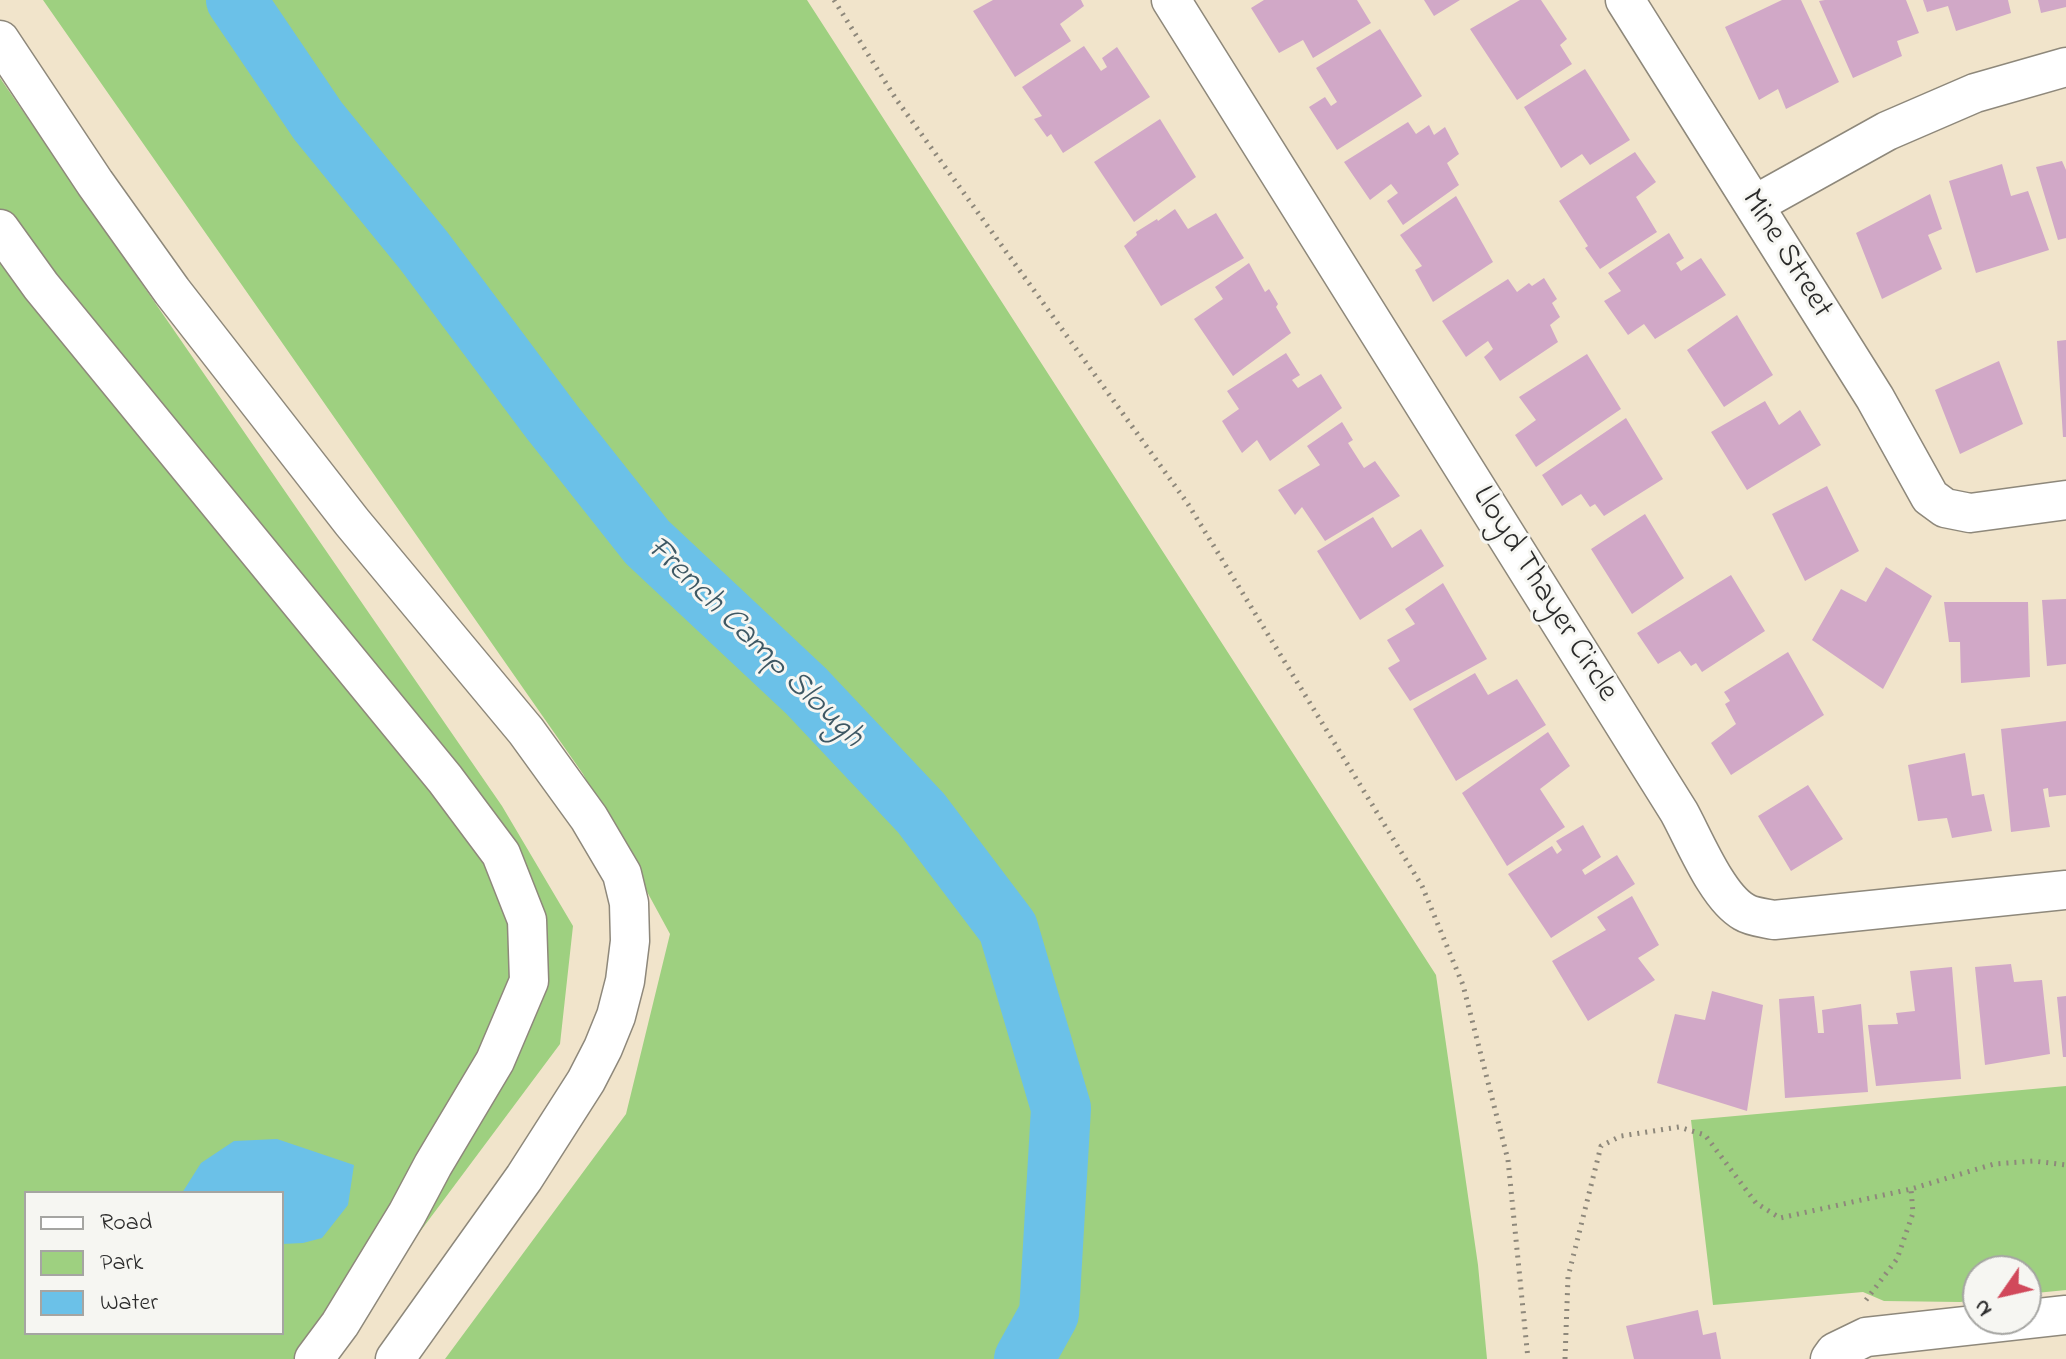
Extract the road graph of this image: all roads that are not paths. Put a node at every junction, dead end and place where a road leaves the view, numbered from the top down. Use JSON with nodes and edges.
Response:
{"nodes":[{"id":1,"x":1171,"y":0,"type":"edge"},
{"id":2,"x":1625,"y":0,"type":"edge"},
{"id":3,"x":0,"y":40,"type":"edge"},
{"id":4,"x":2066,"y":67,"type":"edge"},
{"id":5,"x":1754,"y":205,"type":"junction"},
{"id":6,"x":0,"y":229,"type":"edge"},
{"id":7,"x":2066,"y":500,"type":"edge"},
{"id":8,"x":2066,"y":890,"type":"edge"},
{"id":9,"x":2066,"y":1315,"type":"edge"},
{"id":10,"x":1844,"y":1349,"type":"edge"},
{"id":11,"x":314,"y":1359,"type":"edge"},
{"id":12,"x":395,"y":1359,"type":"edge"}],
"edges":[{"from":1,"to":8,"type":"street","name":"Lloyd Thayer Circle"},
{"from":2,"to":5,"type":"street","name":"Mine Street"},
{"from":3,"to":12,"type":"street"},
{"from":4,"to":5,"type":"street"},
{"from":5,"to":7,"type":"street","name":"Mine Street"},
{"from":6,"to":11,"type":"street"},
{"from":9,"to":10,"type":"street"}]}
